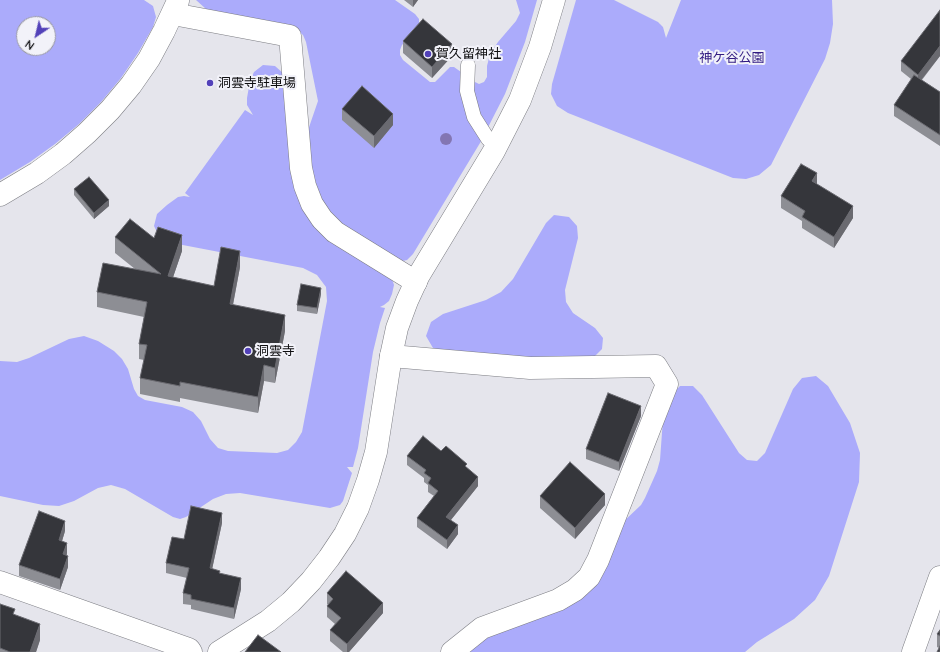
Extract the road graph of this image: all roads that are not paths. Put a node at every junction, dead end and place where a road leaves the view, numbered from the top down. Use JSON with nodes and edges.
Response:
{"nodes":[{"id":1,"x":554,"y":0,"type":"edge"},
{"id":2,"x":176,"y":7,"type":"edge"},
{"id":3,"x":468,"y":65,"type":"dead end"},
{"id":4,"x":496,"y":146,"type":"junction"},
{"id":5,"x":0,"y":195,"type":"edge"},
{"id":6,"x":416,"y":282,"type":"junction"},
{"id":7,"x":391,"y":356,"type":"junction"},
{"id":8,"x":940,"y":576,"type":"edge"},
{"id":9,"x":0,"y":582,"type":"edge"},
{"id":10,"x":191,"y":652,"type":"edge"},
{"id":11,"x":219,"y":652,"type":"edge"},
{"id":12,"x":452,"y":652,"type":"edge"},
{"id":13,"x":913,"y":652,"type":"edge"}],
"edges":[{"from":1,"to":4,"type":"street"},
{"from":2,"to":5,"type":"street"},
{"from":2,"to":6,"type":"street"},
{"from":3,"to":4,"type":"lane"},
{"from":4,"to":6,"type":"street"},
{"from":6,"to":7,"type":"street"},
{"from":7,"to":11,"type":"street"},
{"from":7,"to":12,"type":"street"},
{"from":8,"to":13,"type":"street"},
{"from":9,"to":10,"type":"street"}]}
